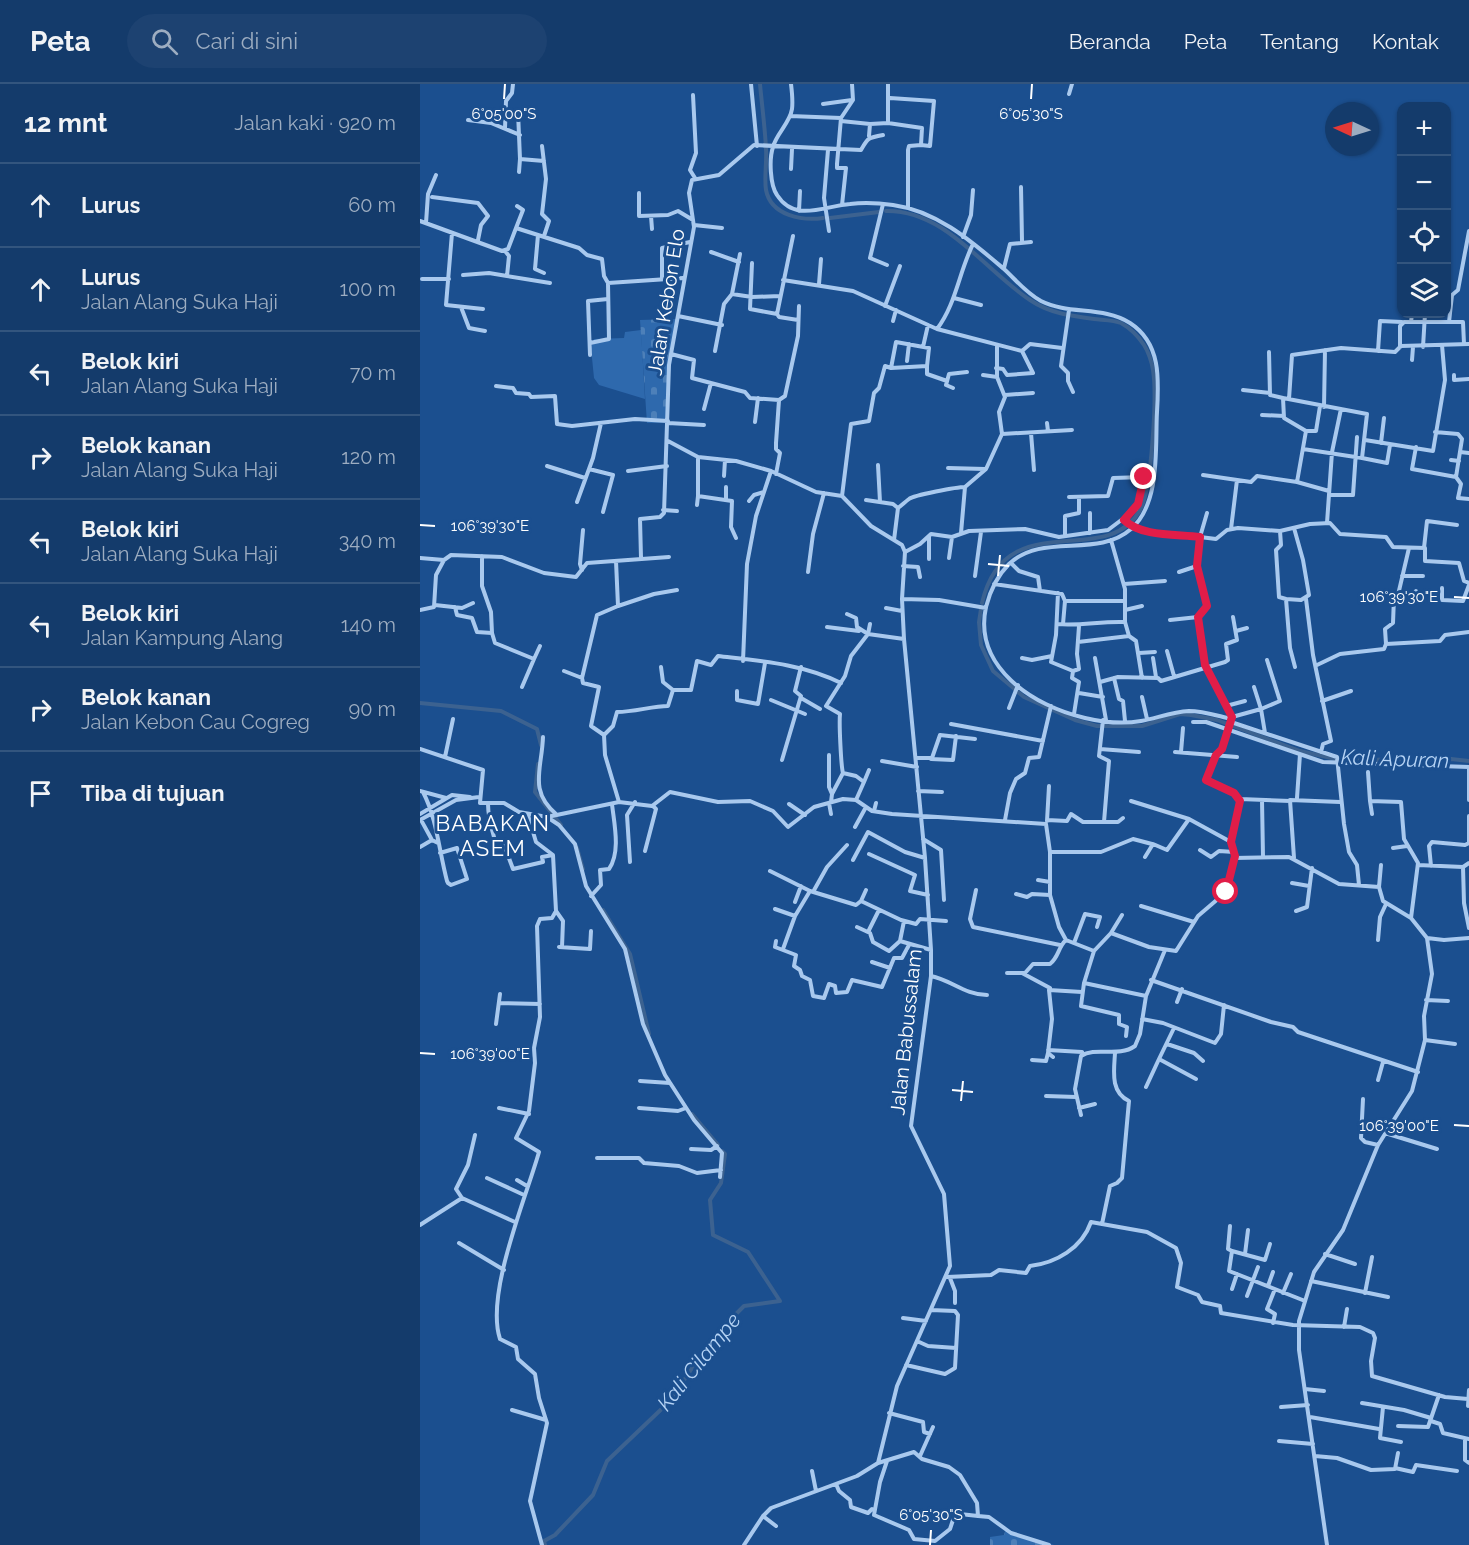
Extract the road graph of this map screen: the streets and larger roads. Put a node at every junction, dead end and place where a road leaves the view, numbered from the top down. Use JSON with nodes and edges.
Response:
{"nodes":[{"id":1,"x":513,"y":84,"type":"edge"},
{"id":2,"x":751,"y":84,"type":"edge"},
{"id":3,"x":791,"y":84,"type":"edge"},
{"id":4,"x":852,"y":84,"type":"edge"},
{"id":5,"x":888,"y":84,"type":"edge"},
{"id":6,"x":1072,"y":84,"type":"edge"},
{"id":7,"x":1070,"y":94,"type":"dead end"},
{"id":8,"x":693,"y":95,"type":"dead end"},
{"id":9,"x":890,"y":98,"type":"junction"},
{"id":10,"x":853,"y":100,"type":"junction"},
{"id":11,"x":823,"y":104,"type":"dead end"},
{"id":12,"x":518,"y":112,"type":"dead end"},
{"id":13,"x":790,"y":116,"type":"junction"},
{"id":14,"x":841,"y":119,"type":"junction"},
{"id":15,"x":468,"y":120,"type":"dead end"},
{"id":16,"x":888,"y":123,"type":"junction"},
{"id":17,"x":870,"y":124,"type":"junction"},
{"id":18,"x":505,"y":128,"type":"junction"},
{"id":19,"x":520,"y":135,"type":"junction"},
{"id":20,"x":883,"y":135,"type":"dead end"},
{"id":21,"x":868,"y":136,"type":"junction"},
{"id":22,"x":921,"y":145,"type":"junction"},
{"id":23,"x":542,"y":146,"type":"dead end"},
{"id":24,"x":759,"y":146,"type":"junction"},
{"id":25,"x":771,"y":147,"type":"junction"},
{"id":26,"x":792,"y":149,"type":"junction"},
{"id":27,"x":828,"y":150,"type":"junction"},
{"id":28,"x":839,"y":150,"type":"junction"},
{"id":29,"x":520,"y":159,"type":"junction"},
{"id":30,"x":544,"y":161,"type":"junction"},
{"id":31,"x":791,"y":169,"type":"dead end"},
{"id":32,"x":519,"y":172,"type":"dead end"},
{"id":33,"x":436,"y":175,"type":"dead end"},
{"id":34,"x":695,"y":178,"type":"junction"},
{"id":35,"x":1021,"y":187,"type":"dead end"},
{"id":36,"x":973,"y":190,"type":"dead end"},
{"id":37,"x":800,"y":191,"type":"dead end"},
{"id":38,"x":639,"y":193,"type":"dead end"},
{"id":39,"x":432,"y":197,"type":"dead end"},
{"id":40,"x":883,"y":204,"type":"junction"},
{"id":41,"x":842,"y":205,"type":"junction"},
{"id":42,"x":517,"y":206,"type":"dead end"},
{"id":43,"x":908,"y":208,"type":"junction"},
{"id":44,"x":799,"y":211,"type":"junction"},
{"id":45,"x":826,"y":211,"type":"junction"},
{"id":46,"x":651,"y":216,"type":"junction"},
{"id":47,"x":420,"y":221,"type":"edge"},
{"id":48,"x":694,"y":222,"type":"junction"},
{"id":49,"x":426,"y":224,"type":"junction"},
{"id":50,"x":516,"y":228,"type":"junction"},
{"id":51,"x":723,"y":228,"type":"dead end"},
{"id":52,"x":652,"y":229,"type":"dead end"},
{"id":53,"x":829,"y":231,"type":"dead end"},
{"id":54,"x":1469,"y":231,"type":"edge"},
{"id":55,"x":452,"y":233,"type":"junction"},
{"id":56,"x":537,"y":235,"type":"junction"},
{"id":57,"x":544,"y":236,"type":"junction"},
{"id":58,"x":793,"y":236,"type":"dead end"},
{"id":59,"x":963,"y":237,"type":"junction"},
{"id":60,"x":478,"y":240,"type":"junction"},
{"id":61,"x":1022,"y":241,"type":"junction"},
{"id":62,"x":690,"y":242,"type":"junction"},
{"id":63,"x":1031,"y":242,"type":"dead end"},
{"id":64,"x":972,"y":245,"type":"junction"},
{"id":65,"x":505,"y":251,"type":"junction"},
{"id":66,"x":711,"y":252,"type":"dead end"},
{"id":67,"x":740,"y":254,"type":"dead end"},
{"id":68,"x":821,"y":260,"type":"dead end"},
{"id":69,"x":739,"y":262,"type":"junction"},
{"id":70,"x":752,"y":263,"type":"dead end"},
{"id":71,"x":887,"y":265,"type":"dead end"},
{"id":72,"x":900,"y":266,"type":"dead end"},
{"id":73,"x":1004,"y":269,"type":"junction"},
{"id":74,"x":544,"y":273,"type":"dead end"},
{"id":75,"x":463,"y":275,"type":"dead end"},
{"id":76,"x":507,"y":276,"type":"junction"},
{"id":77,"x":683,"y":278,"type":"junction"},
{"id":78,"x":422,"y":279,"type":"dead end"},
{"id":79,"x":448,"y":279,"type":"junction"},
{"id":80,"x":662,"y":279,"type":"junction"},
{"id":81,"x":783,"y":280,"type":"junction"},
{"id":82,"x":550,"y":283,"type":"dead end"},
{"id":83,"x":609,"y":283,"type":"junction"},
{"id":84,"x":819,"y":284,"type":"junction"},
{"id":85,"x":732,"y":294,"type":"junction"},
{"id":86,"x":780,"y":296,"type":"junction"},
{"id":87,"x":751,"y":297,"type":"junction"},
{"id":88,"x":608,"y":298,"type":"junction"},
{"id":89,"x":954,"y":298,"type":"junction"},
{"id":90,"x":981,"y":305,"type":"dead end"},
{"id":91,"x":799,"y":306,"type":"dead end"},
{"id":92,"x":885,"y":306,"type":"junction"},
{"id":93,"x":461,"y":308,"type":"junction"},
{"id":94,"x":483,"y":309,"type":"dead end"},
{"id":95,"x":896,"y":310,"type":"junction"},
{"id":96,"x":1069,"y":312,"type":"junction"},
{"id":97,"x":777,"y":314,"type":"junction"},
{"id":98,"x":678,"y":316,"type":"junction"},
{"id":99,"x":1412,"y":318,"type":"edge"},
{"id":100,"x":1424,"y":318,"type":"edge"},
{"id":101,"x":798,"y":320,"type":"junction"},
{"id":102,"x":893,"y":321,"type":"dead end"},
{"id":103,"x":1402,"y":322,"type":"junction"},
{"id":104,"x":1411,"y":322,"type":"junction"},
{"id":105,"x":1424,"y":322,"type":"junction"},
{"id":106,"x":1449,"y":322,"type":"junction"},
{"id":107,"x":722,"y":325,"type":"junction"},
{"id":108,"x":928,"y":325,"type":"junction"},
{"id":109,"x":937,"y":329,"type":"junction"},
{"id":110,"x":484,"y":331,"type":"dead end"},
{"id":111,"x":590,"y":343,"type":"junction"},
{"id":112,"x":909,"y":344,"type":"junction"},
{"id":113,"x":1467,"y":344,"type":"edge"},
{"id":114,"x":1442,"y":345,"type":"junction"},
{"id":115,"x":997,"y":346,"type":"junction"},
{"id":116,"x":923,"y":347,"type":"junction"},
{"id":117,"x":1400,"y":347,"type":"junction"},
{"id":118,"x":1413,"y":347,"type":"junction"},
{"id":119,"x":1423,"y":347,"type":"junction"},
{"id":120,"x":1062,"y":348,"type":"junction"},
{"id":121,"x":1325,"y":350,"type":"junction"},
{"id":122,"x":715,"y":351,"type":"dead end"},
{"id":123,"x":1022,"y":351,"type":"junction"},
{"id":124,"x":1378,"y":351,"type":"junction"},
{"id":125,"x":1269,"y":352,"type":"dead end"},
{"id":126,"x":1469,"y":352,"type":"edge"},
{"id":127,"x":671,"y":354,"type":"junction"},
{"id":128,"x":590,"y":355,"type":"dead end"},
{"id":129,"x":1412,"y":360,"type":"dead end"},
{"id":130,"x":907,"y":361,"type":"dead end"},
{"id":131,"x":927,"y":366,"type":"junction"},
{"id":132,"x":891,"y":368,"type":"junction"},
{"id":133,"x":996,"y":368,"type":"junction"},
{"id":134,"x":967,"y":372,"type":"dead end"},
{"id":135,"x":983,"y":375,"type":"dead end"},
{"id":136,"x":1454,"y":375,"type":"dead end"},
{"id":137,"x":997,"y":376,"type":"junction"},
{"id":138,"x":1469,"y":379,"type":"edge"},
{"id":139,"x":946,"y":381,"type":"junction"},
{"id":140,"x":711,"y":383,"type":"junction"},
{"id":141,"x":496,"y":386,"type":"dead end"},
{"id":142,"x":953,"y":388,"type":"dead end"},
{"id":143,"x":1243,"y":390,"type":"dead end"},
{"id":144,"x":1073,"y":392,"type":"dead end"},
{"id":145,"x":1034,"y":393,"type":"dead end"},
{"id":146,"x":1270,"y":393,"type":"junction"},
{"id":147,"x":1005,"y":395,"type":"junction"},
{"id":148,"x":758,"y":398,"type":"junction"},
{"id":149,"x":1283,"y":398,"type":"junction"},
{"id":150,"x":1289,"y":399,"type":"junction"},
{"id":151,"x":779,"y":400,"type":"junction"},
{"id":152,"x":1322,"y":406,"type":"junction"},
{"id":153,"x":705,"y":409,"type":"dead end"},
{"id":154,"x":1341,"y":409,"type":"junction"},
{"id":155,"x":1262,"y":415,"type":"dead end"},
{"id":156,"x":1284,"y":416,"type":"junction"},
{"id":157,"x":1384,"y":418,"type":"dead end"},
{"id":158,"x":668,"y":422,"type":"junction"},
{"id":159,"x":755,"y":422,"type":"dead end"},
{"id":160,"x":601,"y":423,"type":"junction"},
{"id":161,"x":1047,"y":423,"type":"dead end"},
{"id":162,"x":704,"y":425,"type":"dead end"},
{"id":163,"x":1072,"y":430,"type":"dead end"},
{"id":164,"x":1048,"y":431,"type":"junction"},
{"id":165,"x":1306,"y":431,"type":"junction"},
{"id":166,"x":1435,"y":432,"type":"junction"},
{"id":167,"x":1031,"y":433,"type":"junction"},
{"id":168,"x":1002,"y":434,"type":"junction"},
{"id":169,"x":1357,"y":437,"type":"dead end"},
{"id":170,"x":1462,"y":439,"type":"junction"},
{"id":171,"x":1365,"y":440,"type":"junction"},
{"id":172,"x":1469,"y":440,"type":"edge"},
{"id":173,"x":668,"y":441,"type":"junction"},
{"id":174,"x":1381,"y":443,"type":"junction"},
{"id":175,"x":1390,"y":445,"type":"junction"},
{"id":176,"x":1416,"y":447,"type":"junction"},
{"id":177,"x":1303,"y":449,"type":"junction"},
{"id":178,"x":1332,"y":452,"type":"junction"},
{"id":179,"x":1460,"y":452,"type":"junction"},
{"id":180,"x":1469,"y":453,"type":"edge"},
{"id":181,"x":1355,"y":457,"type":"junction"},
{"id":182,"x":698,"y":458,"type":"junction"},
{"id":183,"x":1362,"y":458,"type":"junction"},
{"id":184,"x":725,"y":460,"type":"junction"},
{"id":185,"x":1451,"y":460,"type":"dead end"},
{"id":186,"x":1459,"y":461,"type":"junction"},
{"id":187,"x":878,"y":465,"type":"dead end"},
{"id":188,"x":547,"y":466,"type":"dead end"},
{"id":189,"x":667,"y":466,"type":"junction"},
{"id":190,"x":948,"y":468,"type":"dead end"},
{"id":191,"x":589,"y":469,"type":"junction"},
{"id":192,"x":986,"y":469,"type":"junction"},
{"id":193,"x":1034,"y":470,"type":"dead end"},
{"id":194,"x":1144,"y":470,"type":"dead end"},
{"id":195,"x":628,"y":471,"type":"dead end"},
{"id":196,"x":771,"y":471,"type":"junction"},
{"id":197,"x":776,"y":474,"type":"junction"},
{"id":198,"x":1203,"y":475,"type":"dead end"},
{"id":199,"x":724,"y":476,"type":"dead end"},
{"id":200,"x":1144,"y":477,"type":"junction"},
{"id":201,"x":1456,"y":477,"type":"junction"},
{"id":202,"x":585,"y":478,"type":"junction"},
{"id":203,"x":1237,"y":480,"type":"junction"},
{"id":204,"x":1297,"y":482,"type":"junction"},
{"id":205,"x":1461,"y":482,"type":"junction"},
{"id":206,"x":1468,"y":482,"type":"edge"},
{"id":207,"x":726,"y":487,"type":"dead end"},
{"id":208,"x":965,"y":487,"type":"junction"},
{"id":209,"x":764,"y":492,"type":"junction"},
{"id":210,"x":824,"y":493,"type":"junction"},
{"id":211,"x":1329,"y":493,"type":"junction"},
{"id":212,"x":698,"y":496,"type":"junction"},
{"id":213,"x":842,"y":496,"type":"junction"},
{"id":214,"x":1069,"y":497,"type":"dead end"},
{"id":215,"x":1079,"y":498,"type":"junction"},
{"id":216,"x":726,"y":499,"type":"junction"},
{"id":217,"x":1469,"y":499,"type":"edge"},
{"id":218,"x":866,"y":500,"type":"dead end"},
{"id":219,"x":749,"y":501,"type":"dead end"},
{"id":220,"x":577,"y":502,"type":"dead end"},
{"id":221,"x":880,"y":502,"type":"junction"},
{"id":222,"x":697,"y":505,"type":"dead end"},
{"id":223,"x":897,"y":508,"type":"junction"},
{"id":224,"x":663,"y":510,"type":"junction"},
{"id":225,"x":677,"y":511,"type":"dead end"},
{"id":226,"x":603,"y":512,"type":"dead end"},
{"id":227,"x":1090,"y":513,"type":"dead end"},
{"id":228,"x":1207,"y":513,"type":"dead end"},
{"id":229,"x":1327,"y":523,"type":"junction"},
{"id":230,"x":1128,"y":524,"type":"junction"},
{"id":231,"x":1457,"y":525,"type":"dead end"},
{"id":232,"x":1294,"y":528,"type":"junction"},
{"id":233,"x":1231,"y":529,"type":"junction"},
{"id":234,"x":583,"y":530,"type":"dead end"},
{"id":235,"x":1280,"y":531,"type":"junction"},
{"id":236,"x":981,"y":532,"type":"junction"},
{"id":237,"x":961,"y":533,"type":"junction"},
{"id":238,"x":1090,"y":533,"type":"junction"},
{"id":239,"x":929,"y":536,"type":"junction"},
{"id":240,"x":1065,"y":536,"type":"junction"},
{"id":241,"x":952,"y":537,"type":"junction"},
{"id":242,"x":1200,"y":537,"type":"junction"},
{"id":243,"x":736,"y":538,"type":"dead end"},
{"id":244,"x":894,"y":540,"type":"junction"},
{"id":245,"x":1112,"y":540,"type":"junction"},
{"id":246,"x":1409,"y":548,"type":"junction"},
{"id":247,"x":1424,"y":548,"type":"junction"},
{"id":248,"x":905,"y":552,"type":"junction"},
{"id":249,"x":482,"y":556,"type":"junction"},
{"id":250,"x":669,"y":557,"type":"dead end"},
{"id":251,"x":420,"y":558,"type":"edge"},
{"id":252,"x":641,"y":558,"type":"junction"},
{"id":253,"x":949,"y":558,"type":"dead end"},
{"id":254,"x":929,"y":559,"type":"dead end"},
{"id":255,"x":444,"y":560,"type":"junction"},
{"id":256,"x":616,"y":561,"type":"junction"},
{"id":257,"x":1011,"y":563,"type":"junction"},
{"id":258,"x":903,"y":566,"type":"junction"},
{"id":259,"x":1197,"y":566,"type":"junction"},
{"id":260,"x":582,"y":570,"type":"junction"},
{"id":261,"x":808,"y":572,"type":"dead end"},
{"id":262,"x":1179,"y":572,"type":"dead end"},
{"id":263,"x":975,"y":576,"type":"dead end"},
{"id":264,"x":1402,"y":576,"type":"junction"},
{"id":265,"x":1423,"y":576,"type":"dead end"},
{"id":266,"x":920,"y":577,"type":"dead end"},
{"id":267,"x":1165,"y":581,"type":"dead end"},
{"id":268,"x":994,"y":584,"type":"junction"},
{"id":269,"x":1124,"y":584,"type":"junction"},
{"id":270,"x":1469,"y":584,"type":"edge"},
{"id":271,"x":1442,"y":588,"type":"dead end"},
{"id":272,"x":677,"y":590,"type":"dead end"},
{"id":273,"x":1040,"y":591,"type":"junction"},
{"id":274,"x":1416,"y":591,"type":"dead end"},
{"id":275,"x":1058,"y":593,"type":"junction"},
{"id":276,"x":1398,"y":595,"type":"junction"},
{"id":277,"x":1306,"y":598,"type":"junction"},
{"id":278,"x":902,"y":599,"type":"junction"},
{"id":279,"x":1286,"y":599,"type":"junction"},
{"id":280,"x":1065,"y":601,"type":"junction"},
{"id":281,"x":1124,"y":601,"type":"junction"},
{"id":282,"x":473,"y":603,"type":"dead end"},
{"id":283,"x":435,"y":605,"type":"junction"},
{"id":284,"x":618,"y":606,"type":"junction"},
{"id":285,"x":1142,"y":606,"type":"dead end"},
{"id":286,"x":455,"y":607,"type":"junction"},
{"id":287,"x":983,"y":607,"type":"junction"},
{"id":288,"x":886,"y":608,"type":"dead end"},
{"id":289,"x":420,"y":610,"type":"edge"},
{"id":290,"x":902,"y":610,"type":"junction"},
{"id":291,"x":1125,"y":610,"type":"junction"},
{"id":292,"x":847,"y":614,"type":"dead end"},
{"id":293,"x":1198,"y":617,"type":"junction"},
{"id":294,"x":1233,"y":617,"type":"dead end"},
{"id":295,"x":1170,"y":621,"type":"dead end"},
{"id":296,"x":1125,"y":622,"type":"junction"},
{"id":297,"x":870,"y":624,"type":"dead end"},
{"id":298,"x":1060,"y":624,"type":"junction"},
{"id":299,"x":1079,"y":626,"type":"junction"},
{"id":300,"x":827,"y":627,"type":"dead end"},
{"id":301,"x":1247,"y":628,"type":"dead end"},
{"id":302,"x":860,"y":631,"type":"junction"},
{"id":303,"x":1236,"y":631,"type":"junction"},
{"id":304,"x":1469,"y":632,"type":"edge"},
{"id":305,"x":492,"y":633,"type":"junction"},
{"id":306,"x":868,"y":634,"type":"junction"},
{"id":307,"x":1129,"y":636,"type":"junction"},
{"id":308,"x":904,"y":639,"type":"junction"},
{"id":309,"x":1078,"y":642,"type":"junction"},
{"id":310,"x":1386,"y":644,"type":"junction"},
{"id":311,"x":540,"y":646,"type":"dead end"},
{"id":312,"x":1167,"y":651,"type":"dead end"},
{"id":313,"x":1155,"y":652,"type":"dead end"},
{"id":314,"x":1139,"y":653,"type":"junction"},
{"id":315,"x":1052,"y":656,"type":"junction"},
{"id":316,"x":1022,"y":658,"type":"dead end"},
{"id":317,"x":1095,"y":658,"type":"dead end"},
{"id":318,"x":1153,"y":658,"type":"dead end"},
{"id":319,"x":534,"y":659,"type":"junction"},
{"id":320,"x":1267,"y":660,"type":"dead end"},
{"id":321,"x":743,"y":661,"type":"junction"},
{"id":322,"x":765,"y":663,"type":"junction"},
{"id":323,"x":1317,"y":665,"type":"junction"},
{"id":324,"x":661,"y":667,"type":"dead end"},
{"id":325,"x":801,"y":667,"type":"junction"},
{"id":326,"x":1295,"y":667,"type":"dead end"},
{"id":327,"x":1206,"y":668,"type":"junction"},
{"id":328,"x":564,"y":671,"type":"dead end"},
{"id":329,"x":1073,"y":671,"type":"junction"},
{"id":330,"x":1155,"y":677,"type":"junction"},
{"id":331,"x":1174,"y":677,"type":"junction"},
{"id":332,"x":582,"y":678,"type":"junction"},
{"id":333,"x":1114,"y":678,"type":"junction"},
{"id":334,"x":1142,"y":678,"type":"junction"},
{"id":335,"x":1100,"y":682,"type":"junction"},
{"id":336,"x":841,"y":683,"type":"junction"},
{"id":337,"x":1017,"y":685,"type":"junction"},
{"id":338,"x":522,"y":687,"type":"dead end"},
{"id":339,"x":1254,"y":687,"type":"dead end"},
{"id":340,"x":673,"y":690,"type":"junction"},
{"id":341,"x":737,"y":691,"type":"dead end"},
{"id":342,"x":1351,"y":691,"type":"dead end"},
{"id":343,"x":1078,"y":693,"type":"junction"},
{"id":344,"x":1103,"y":697,"type":"junction"},
{"id":345,"x":1142,"y":697,"type":"dead end"},
{"id":346,"x":801,"y":698,"type":"junction"},
{"id":347,"x":771,"y":700,"type":"dead end"},
{"id":348,"x":1245,"y":701,"type":"dead end"},
{"id":349,"x":1322,"y":701,"type":"junction"},
{"id":350,"x":1227,"y":706,"type":"junction"},
{"id":351,"x":1051,"y":707,"type":"junction"},
{"id":352,"x":1009,"y":708,"type":"dead end"},
{"id":353,"x":820,"y":709,"type":"dead end"},
{"id":354,"x":1261,"y":709,"type":"junction"},
{"id":355,"x":798,"y":711,"type":"junction"},
{"id":356,"x":805,"y":714,"type":"dead end"},
{"id":357,"x":1074,"y":714,"type":"junction"},
{"id":358,"x":1148,"y":719,"type":"junction"},
{"id":359,"x":453,"y":720,"type":"dead end"},
{"id":360,"x":1104,"y":721,"type":"junction"},
{"id":361,"x":1125,"y":721,"type":"junction"},
{"id":362,"x":1193,"y":722,"type":"dead end"},
{"id":363,"x":1230,"y":723,"type":"junction"},
{"id":364,"x":951,"y":724,"type":"dead end"},
{"id":365,"x":964,"y":726,"type":"junction"},
{"id":366,"x":1183,"y":728,"type":"dead end"},
{"id":367,"x":1265,"y":733,"type":"junction"},
{"id":368,"x":603,"y":735,"type":"junction"},
{"id":369,"x":956,"y":736,"type":"junction"},
{"id":370,"x":543,"y":737,"type":"dead end"},
{"id":371,"x":962,"y":737,"type":"junction"},
{"id":372,"x":975,"y":739,"type":"dead end"},
{"id":373,"x":1043,"y":741,"type":"junction"},
{"id":374,"x":420,"y":749,"type":"edge"},
{"id":375,"x":1100,"y":749,"type":"junction"},
{"id":376,"x":1139,"y":752,"type":"dead end"},
{"id":377,"x":1175,"y":752,"type":"dead end"},
{"id":378,"x":1181,"y":752,"type":"junction"},
{"id":379,"x":1321,"y":752,"type":"junction"},
{"id":380,"x":1300,"y":754,"type":"junction"},
{"id":381,"x":829,"y":755,"type":"dead end"},
{"id":382,"x":1216,"y":755,"type":"junction"},
{"id":383,"x":445,"y":757,"type":"junction"},
{"id":384,"x":1237,"y":757,"type":"dead end"},
{"id":385,"x":916,"y":758,"type":"junction"},
{"id":386,"x":930,"y":759,"type":"junction"},
{"id":387,"x":782,"y":760,"type":"dead end"},
{"id":388,"x":882,"y":761,"type":"dead end"},
{"id":389,"x":1337,"y":761,"type":"junction"},
{"id":390,"x":917,"y":766,"type":"junction"},
{"id":391,"x":1469,"y":767,"type":"edge"},
{"id":392,"x":869,"y":770,"type":"dead end"},
{"id":393,"x":1368,"y":772,"type":"dead end"},
{"id":394,"x":843,"y":773,"type":"junction"},
{"id":395,"x":864,"y":782,"type":"junction"},
{"id":396,"x":1049,"y":786,"type":"dead end"},
{"id":397,"x":1469,"y":790,"type":"edge"},
{"id":398,"x":918,"y":791,"type":"junction"},
{"id":399,"x":421,"y":792,"type":"edge"},
{"id":400,"x":942,"y":792,"type":"dead end"},
{"id":401,"x":832,"y":794,"type":"junction"},
{"id":402,"x":470,"y":797,"type":"junction"},
{"id":403,"x":479,"y":797,"type":"junction"},
{"id":404,"x":446,"y":798,"type":"junction"},
{"id":405,"x":1297,"y":798,"type":"junction"},
{"id":406,"x":1240,"y":799,"type":"junction"},
{"id":407,"x":856,"y":800,"type":"junction"},
{"id":408,"x":1262,"y":800,"type":"junction"},
{"id":409,"x":1469,"y":800,"type":"edge"},
{"id":410,"x":1131,"y":801,"type":"dead end"},
{"id":411,"x":1290,"y":801,"type":"junction"},
{"id":412,"x":1370,"y":801,"type":"junction"},
{"id":413,"x":619,"y":802,"type":"junction"},
{"id":414,"x":635,"y":802,"type":"junction"},
{"id":415,"x":830,"y":802,"type":"junction"},
{"id":416,"x":876,"y":802,"type":"dead end"},
{"id":417,"x":1340,"y":802,"type":"junction"},
{"id":418,"x":488,"y":804,"type":"junction"},
{"id":419,"x":612,"y":804,"type":"junction"},
{"id":420,"x":789,"y":804,"type":"dead end"},
{"id":421,"x":652,"y":806,"type":"junction"},
{"id":422,"x":866,"y":807,"type":"junction"},
{"id":423,"x":431,"y":808,"type":"junction"},
{"id":424,"x":874,"y":811,"type":"junction"},
{"id":425,"x":433,"y":813,"type":"junction"},
{"id":426,"x":420,"y":814,"type":"edge"},
{"id":427,"x":831,"y":814,"type":"dead end"},
{"id":428,"x":1372,"y":814,"type":"dead end"},
{"id":429,"x":528,"y":815,"type":"junction"},
{"id":430,"x":805,"y":815,"type":"junction"},
{"id":431,"x":557,"y":816,"type":"junction"},
{"id":432,"x":920,"y":816,"type":"junction"},
{"id":433,"x":1469,"y":816,"type":"edge"},
{"id":434,"x":548,"y":817,"type":"junction"},
{"id":435,"x":1123,"y":818,"type":"dead end"},
{"id":436,"x":1189,"y":819,"type":"junction"},
{"id":437,"x":420,"y":820,"type":"edge"},
{"id":438,"x":1005,"y":820,"type":"junction"},
{"id":439,"x":1047,"y":822,"type":"junction"},
{"id":440,"x":1104,"y":822,"type":"junction"},
{"id":441,"x":855,"y":827,"type":"dead end"},
{"id":442,"x":923,"y":839,"type":"junction"},
{"id":443,"x":432,"y":840,"type":"junction"},
{"id":444,"x":1231,"y":842,"type":"junction"},
{"id":445,"x":438,"y":843,"type":"junction"},
{"id":446,"x":496,"y":844,"type":"junction"},
{"id":447,"x":1152,"y":844,"type":"junction"},
{"id":448,"x":847,"y":845,"type":"dead end"},
{"id":449,"x":1407,"y":846,"type":"junction"},
{"id":450,"x":420,"y":847,"type":"edge"},
{"id":451,"x":1393,"y":848,"type":"dead end"},
{"id":452,"x":493,"y":849,"type":"dead end"},
{"id":453,"x":1200,"y":850,"type":"dead end"},
{"id":454,"x":645,"y":851,"type":"dead end"},
{"id":455,"x":1050,"y":852,"type":"junction"},
{"id":456,"x":1234,"y":852,"type":"junction"},
{"id":457,"x":440,"y":853,"type":"junction"},
{"id":458,"x":869,"y":854,"type":"dead end"},
{"id":459,"x":553,"y":855,"type":"junction"},
{"id":460,"x":1263,"y":857,"type":"junction"},
{"id":461,"x":926,"y":858,"type":"junction"},
{"id":462,"x":1145,"y":858,"type":"dead end"},
{"id":463,"x":1234,"y":858,"type":"junction"},
{"id":464,"x":1294,"y":858,"type":"junction"},
{"id":465,"x":853,"y":860,"type":"dead end"},
{"id":466,"x":630,"y":862,"type":"dead end"},
{"id":467,"x":1469,"y":863,"type":"edge"},
{"id":468,"x":1381,"y":865,"type":"dead end"},
{"id":469,"x":1418,"y":865,"type":"junction"},
{"id":470,"x":1431,"y":866,"type":"junction"},
{"id":471,"x":1463,"y":867,"type":"junction"},
{"id":472,"x":1312,"y":868,"type":"junction"},
{"id":473,"x":770,"y":871,"type":"dead end"},
{"id":474,"x":1038,"y":880,"type":"dead end"},
{"id":475,"x":1050,"y":882,"type":"junction"},
{"id":476,"x":1292,"y":883,"type":"dead end"},
{"id":477,"x":1359,"y":885,"type":"junction"},
{"id":478,"x":801,"y":886,"type":"junction"},
{"id":479,"x":1309,"y":886,"type":"junction"},
{"id":480,"x":1379,"y":887,"type":"junction"},
{"id":481,"x":866,"y":890,"type":"dead end"},
{"id":482,"x":976,"y":890,"type":"dead end"},
{"id":483,"x":812,"y":891,"type":"junction"},
{"id":484,"x":1016,"y":894,"type":"dead end"},
{"id":485,"x":593,"y":895,"type":"junction"},
{"id":486,"x":928,"y":895,"type":"junction"},
{"id":487,"x":1050,"y":896,"type":"junction"},
{"id":488,"x":944,"y":900,"type":"dead end"},
{"id":489,"x":861,"y":901,"type":"junction"},
{"id":490,"x":795,"y":902,"type":"dead end"},
{"id":491,"x":1386,"y":904,"type":"junction"},
{"id":492,"x":1141,"y":906,"type":"dead end"},
{"id":493,"x":776,"y":909,"type":"dead end"},
{"id":494,"x":879,"y":910,"type":"junction"},
{"id":495,"x":556,"y":911,"type":"junction"},
{"id":496,"x":1296,"y":911,"type":"dead end"},
{"id":497,"x":1122,"y":915,"type":"dead end"},
{"id":498,"x":795,"y":916,"type":"junction"},
{"id":499,"x":1411,"y":918,"type":"junction"},
{"id":500,"x":930,"y":920,"type":"junction"},
{"id":501,"x":904,"y":921,"type":"junction"},
{"id":502,"x":946,"y":921,"type":"dead end"},
{"id":503,"x":1194,"y":922,"type":"junction"},
{"id":504,"x":857,"y":927,"type":"dead end"},
{"id":505,"x":1097,"y":927,"type":"dead end"},
{"id":506,"x":1469,"y":928,"type":"edge"},
{"id":507,"x":869,"y":930,"type":"dead end"},
{"id":508,"x":591,"y":931,"type":"dead end"},
{"id":509,"x":1111,"y":933,"type":"junction"},
{"id":510,"x":1427,"y":938,"type":"junction"},
{"id":511,"x":1469,"y":938,"type":"edge"},
{"id":512,"x":1066,"y":939,"type":"junction"},
{"id":513,"x":1378,"y":940,"type":"dead end"},
{"id":514,"x":776,"y":941,"type":"dead end"},
{"id":515,"x":900,"y":941,"type":"junction"},
{"id":516,"x":1074,"y":943,"type":"junction"},
{"id":517,"x":909,"y":945,"type":"junction"},
{"id":518,"x":1060,"y":945,"type":"junction"},
{"id":519,"x":783,"y":949,"type":"junction"},
{"id":520,"x":931,"y":950,"type":"junction"},
{"id":521,"x":1165,"y":950,"type":"junction"},
{"id":522,"x":1094,"y":951,"type":"junction"},
{"id":523,"x":872,"y":962,"type":"dead end"},
{"id":524,"x":890,"y":968,"type":"junction"},
{"id":525,"x":1006,"y":973,"type":"dead end"},
{"id":526,"x":1022,"y":973,"type":"junction"},
{"id":527,"x":931,"y":976,"type":"junction"},
{"id":528,"x":1151,"y":980,"type":"junction"},
{"id":529,"x":1084,"y":983,"type":"junction"},
{"id":530,"x":1050,"y":988,"type":"junction"},
{"id":531,"x":1182,"y":989,"type":"junction"},
{"id":532,"x":1082,"y":992,"type":"junction"},
{"id":533,"x":500,"y":994,"type":"dead end"},
{"id":534,"x":987,"y":995,"type":"dead end"},
{"id":535,"x":1146,"y":996,"type":"junction"},
{"id":536,"x":1426,"y":1000,"type":"junction"},
{"id":537,"x":1448,"y":1001,"type":"dead end"},
{"id":538,"x":1177,"y":1002,"type":"dead end"},
{"id":539,"x":499,"y":1003,"type":"junction"},
{"id":540,"x":540,"y":1004,"type":"junction"},
{"id":541,"x":1224,"y":1005,"type":"junction"},
{"id":542,"x":1142,"y":1019,"type":"junction"},
{"id":543,"x":496,"y":1024,"type":"dead end"},
{"id":544,"x":1174,"y":1028,"type":"junction"},
{"id":545,"x":1126,"y":1035,"type":"dead end"},
{"id":546,"x":1425,"y":1040,"type":"junction"},
{"id":547,"x":1167,"y":1044,"type":"junction"},
{"id":548,"x":1455,"y":1044,"type":"dead end"},
{"id":549,"x":1048,"y":1052,"type":"junction"},
{"id":550,"x":1115,"y":1053,"type":"junction"},
{"id":551,"x":1083,"y":1054,"type":"junction"},
{"id":552,"x":1053,"y":1057,"type":"dead end"},
{"id":553,"x":1032,"y":1059,"type":"dead end"},
{"id":554,"x":1160,"y":1059,"type":"junction"},
{"id":555,"x":1203,"y":1060,"type":"dead end"},
{"id":556,"x":1383,"y":1062,"type":"junction"},
{"id":557,"x":1418,"y":1072,"type":"junction"},
{"id":558,"x":1196,"y":1079,"type":"dead end"},
{"id":559,"x":1378,"y":1080,"type":"dead end"},
{"id":560,"x":640,"y":1081,"type":"dead end"},
{"id":561,"x":669,"y":1083,"type":"junction"},
{"id":562,"x":1146,"y":1087,"type":"dead end"},
{"id":563,"x":1046,"y":1096,"type":"dead end"},
{"id":564,"x":1076,"y":1097,"type":"junction"},
{"id":565,"x":1363,"y":1099,"type":"dead end"},
{"id":566,"x":1095,"y":1104,"type":"dead end"},
{"id":567,"x":499,"y":1108,"type":"dead end"},
{"id":568,"x":639,"y":1108,"type":"dead end"},
{"id":569,"x":686,"y":1108,"type":"junction"},
{"id":570,"x":1080,"y":1108,"type":"junction"},
{"id":571,"x":529,"y":1114,"type":"junction"},
{"id":572,"x":1081,"y":1114,"type":"dead end"},
{"id":573,"x":1385,"y":1133,"type":"junction"},
{"id":574,"x":475,"y":1135,"type":"dead end"},
{"id":575,"x":1378,"y":1145,"type":"junction"},
{"id":576,"x":717,"y":1146,"type":"junction"},
{"id":577,"x":691,"y":1149,"type":"dead end"},
{"id":578,"x":1437,"y":1149,"type":"dead end"},
{"id":579,"x":597,"y":1158,"type":"dead end"},
{"id":580,"x":722,"y":1170,"type":"junction"},
{"id":581,"x":720,"y":1177,"type":"dead end"},
{"id":582,"x":488,"y":1178,"type":"dead end"},
{"id":583,"x":517,"y":1180,"type":"dead end"},
{"id":584,"x":527,"y":1186,"type":"junction"},
{"id":585,"x":524,"y":1195,"type":"junction"},
{"id":586,"x":462,"y":1198,"type":"junction"},
{"id":587,"x":515,"y":1222,"type":"junction"},
{"id":588,"x":1102,"y":1224,"type":"junction"},
{"id":589,"x":420,"y":1226,"type":"edge"},
{"id":590,"x":1230,"y":1226,"type":"dead end"},
{"id":591,"x":1248,"y":1230,"type":"dead end"},
{"id":592,"x":459,"y":1243,"type":"dead end"},
{"id":593,"x":1270,"y":1244,"type":"dead end"},
{"id":594,"x":1232,"y":1251,"type":"junction"},
{"id":595,"x":1245,"y":1254,"type":"junction"},
{"id":596,"x":1325,"y":1254,"type":"junction"},
{"id":597,"x":1372,"y":1257,"type":"dead end"},
{"id":598,"x":1355,"y":1264,"type":"dead end"},
{"id":599,"x":1258,"y":1267,"type":"dead end"},
{"id":600,"x":504,"y":1270,"type":"junction"},
{"id":601,"x":1273,"y":1272,"type":"dead end"},
{"id":602,"x":1237,"y":1274,"type":"junction"},
{"id":603,"x":1291,"y":1274,"type":"dead end"},
{"id":604,"x":948,"y":1277,"type":"junction"},
{"id":605,"x":1254,"y":1281,"type":"junction"},
{"id":606,"x":1311,"y":1281,"type":"junction"},
{"id":607,"x":1268,"y":1286,"type":"junction"},
{"id":608,"x":1232,"y":1289,"type":"dead end"},
{"id":609,"x":1275,"y":1289,"type":"junction"},
{"id":610,"x":1283,"y":1293,"type":"junction"},
{"id":611,"x":1365,"y":1293,"type":"junction"},
{"id":612,"x":1247,"y":1296,"type":"dead end"},
{"id":613,"x":1388,"y":1297,"type":"dead end"},
{"id":614,"x":1305,"y":1301,"type":"junction"},
{"id":615,"x":955,"y":1303,"type":"dead end"},
{"id":616,"x":1347,"y":1309,"type":"dead end"},
{"id":617,"x":931,"y":1310,"type":"junction"},
{"id":618,"x":903,"y":1318,"type":"dead end"},
{"id":619,"x":926,"y":1321,"type":"junction"},
{"id":620,"x":1273,"y":1323,"type":"junction"},
{"id":621,"x":1298,"y":1325,"type":"junction"},
{"id":622,"x":1344,"y":1327,"type":"junction"},
{"id":623,"x":917,"y":1341,"type":"junction"},
{"id":624,"x":956,"y":1348,"type":"junction"},
{"id":625,"x":906,"y":1365,"type":"junction"},
{"id":626,"x":1305,"y":1389,"type":"junction"},
{"id":627,"x":1469,"y":1390,"type":"edge"},
{"id":628,"x":1324,"y":1391,"type":"dead end"},
{"id":629,"x":1439,"y":1395,"type":"junction"},
{"id":630,"x":1468,"y":1400,"type":"edge"},
{"id":631,"x":1362,"y":1403,"type":"dead end"},
{"id":632,"x":1308,"y":1405,"type":"junction"},
{"id":633,"x":1468,"y":1406,"type":"edge"},
{"id":634,"x":1281,"y":1407,"type":"dead end"},
{"id":635,"x":1383,"y":1407,"type":"junction"},
{"id":636,"x":512,"y":1410,"type":"dead end"},
{"id":637,"x":889,"y":1413,"type":"junction"},
{"id":638,"x":1310,"y":1417,"type":"junction"},
{"id":639,"x":547,"y":1420,"type":"junction"},
{"id":640,"x":1431,"y":1420,"type":"junction"},
{"id":641,"x":1398,"y":1426,"type":"dead end"},
{"id":642,"x":933,"y":1427,"type":"dead end"},
{"id":643,"x":1379,"y":1429,"type":"junction"},
{"id":644,"x":930,"y":1434,"type":"junction"},
{"id":645,"x":1467,"y":1439,"type":"edge"},
{"id":646,"x":1279,"y":1441,"type":"dead end"},
{"id":647,"x":1401,"y":1442,"type":"dead end"},
{"id":648,"x":1313,"y":1444,"type":"junction"},
{"id":649,"x":1398,"y":1453,"type":"dead end"},
{"id":650,"x":920,"y":1456,"type":"junction"},
{"id":651,"x":1315,"y":1456,"type":"junction"},
{"id":652,"x":887,"y":1461,"type":"junction"},
{"id":653,"x":878,"y":1463,"type":"junction"},
{"id":654,"x":1469,"y":1463,"type":"edge"},
{"id":655,"x":1395,"y":1468,"type":"junction"},
{"id":656,"x":812,"y":1471,"type":"dead end"},
{"id":657,"x":1457,"y":1471,"type":"dead end"},
{"id":658,"x":836,"y":1484,"type":"junction"},
{"id":659,"x":816,"y":1491,"type":"junction"},
{"id":660,"x":874,"y":1500,"type":"dead end"},
{"id":661,"x":763,"y":1515,"type":"junction"},
{"id":662,"x":978,"y":1516,"type":"junction"},
{"id":663,"x":776,"y":1526,"type":"dead end"},
{"id":664,"x":542,"y":1545,"type":"edge"},
{"id":665,"x":744,"y":1545,"type":"edge"},
{"id":666,"x":1049,"y":1545,"type":"edge"},
{"id":667,"x":1327,"y":1545,"type":"edge"}],
"edges":[{"from":1,"to":18,"type":"street"},
{"from":2,"to":24,"type":"street"},
{"from":3,"to":13,"type":"street"},
{"from":4,"to":10,"type":"street"},
{"from":5,"to":9,"type":"street"},
{"from":6,"to":7,"type":"street"},
{"from":8,"to":34,"type":"street","name":"Jalan Kebon Elo"},
{"from":9,"to":16,"type":"street"},
{"from":9,"to":22,"type":"street"},
{"from":10,"to":11,"type":"street"},
{"from":10,"to":14,"type":"street"},
{"from":12,"to":19,"type":"street"},
{"from":13,"to":14,"type":"street"},
{"from":13,"to":25,"type":"street"},
{"from":14,"to":17,"type":"street"},
{"from":14,"to":28,"type":"street"},
{"from":15,"to":18,"type":"street"},
{"from":16,"to":17,"type":"street"},
{"from":16,"to":22,"type":"street"},
{"from":17,"to":21,"type":"street"},
{"from":18,"to":19,"type":"street"},
{"from":19,"to":29,"type":"street"},
{"from":20,"to":21,"type":"street"},
{"from":21,"to":28,"type":"street"},
{"from":22,"to":43,"type":"street"},
{"from":23,"to":30,"type":"street"},
{"from":24,"to":25,"type":"street"},
{"from":24,"to":34,"type":"street"},
{"from":25,"to":26,"type":"street"},
{"from":25,"to":44,"type":"street"},
{"from":26,"to":27,"type":"street"},
{"from":26,"to":31,"type":"street"},
{"from":27,"to":28,"type":"street"},
{"from":27,"to":45,"type":"street"},
{"from":28,"to":41,"type":"street"},
{"from":29,"to":30,"type":"street"},
{"from":29,"to":32,"type":"street"},
{"from":30,"to":57,"type":"street"},
{"from":33,"to":49,"type":"street"},
{"from":34,"to":48,"type":"street","name":"Jalan Kebon Elo"},
{"from":35,"to":61,"type":"street"},
{"from":36,"to":59,"type":"street"},
{"from":37,"to":44,"type":"street"},
{"from":38,"to":46,"type":"street"},
{"from":39,"to":60,"type":"street"},
{"from":40,"to":41,"type":"street"},
{"from":40,"to":43,"type":"street"},
{"from":40,"to":71,"type":"street"},
{"from":41,"to":45,"type":"street"},
{"from":42,"to":50,"type":"street"},
{"from":43,"to":59,"type":"street"},
{"from":44,"to":45,"type":"street"},
{"from":45,"to":53,"type":"street"},
{"from":46,"to":48,"type":"street"},
{"from":46,"to":52,"type":"street"},
{"from":47,"to":49,"type":"street"},
{"from":48,"to":51,"type":"street"},
{"from":48,"to":62,"type":"street","name":"Jalan Kebon Elo"},
{"from":49,"to":55,"type":"street"},
{"from":50,"to":56,"type":"street"},
{"from":50,"to":65,"type":"street"},
{"from":54,"to":106,"type":"street"},
{"from":55,"to":60,"type":"street"},
{"from":55,"to":79,"type":"street"},
{"from":56,"to":57,"type":"street"},
{"from":56,"to":74,"type":"street"},
{"from":57,"to":83,"type":"street"},
{"from":58,"to":81,"type":"street"},
{"from":59,"to":64,"type":"street"},
{"from":60,"to":65,"type":"street"},
{"from":61,"to":63,"type":"street"},
{"from":61,"to":73,"type":"street"},
{"from":62,"to":77,"type":"street","name":"Jalan Kebon Elo"},
{"from":62,"to":80,"type":"street"},
{"from":64,"to":73,"type":"street"},
{"from":64,"to":89,"type":"street"},
{"from":65,"to":76,"type":"street"},
{"from":66,"to":69,"type":"street"},
{"from":67,"to":69,"type":"street"},
{"from":68,"to":84,"type":"street"},
{"from":69,"to":85,"type":"street"},
{"from":70,"to":87,"type":"street"},
{"from":72,"to":92,"type":"street"},
{"from":73,"to":96,"type":"street"},
{"from":75,"to":76,"type":"street"},
{"from":76,"to":82,"type":"street"},
{"from":77,"to":80,"type":"street"},
{"from":77,"to":98,"type":"street","name":"Jalan Kebon Elo"},
{"from":78,"to":79,"type":"street"},
{"from":79,"to":93,"type":"street"},
{"from":80,"to":83,"type":"street"},
{"from":81,"to":84,"type":"street"},
{"from":81,"to":86,"type":"street"},
{"from":83,"to":88,"type":"street"},
{"from":84,"to":92,"type":"street"},
{"from":85,"to":87,"type":"street"},
{"from":85,"to":107,"type":"street"},
{"from":86,"to":87,"type":"street"},
{"from":86,"to":97,"type":"street"},
{"from":87,"to":97,"type":"street"},
{"from":88,"to":111,"type":"street"},
{"from":88,"to":111,"type":"street"},
{"from":89,"to":90,"type":"street"},
{"from":89,"to":109,"type":"street"},
{"from":91,"to":101,"type":"street"},
{"from":92,"to":95,"type":"street"},
{"from":93,"to":94,"type":"street"},
{"from":93,"to":110,"type":"street"},
{"from":95,"to":102,"type":"street"},
{"from":95,"to":108,"type":"street"},
{"from":96,"to":120,"type":"street"},
{"from":96,"to":230,"type":"street"},
{"from":97,"to":101,"type":"street"},
{"from":98,"to":107,"type":"street"},
{"from":98,"to":127,"type":"street","name":"Jalan Kebon Elo"},
{"from":99,"to":104,"type":"street"},
{"from":100,"to":105,"type":"street"},
{"from":101,"to":151,"type":"street"},
{"from":103,"to":104,"type":"street"},
{"from":103,"to":117,"type":"street"},
{"from":103,"to":124,"type":"street"},
{"from":104,"to":105,"type":"street"},
{"from":105,"to":106,"type":"street"},
{"from":105,"to":119,"type":"street"},
{"from":106,"to":113,"type":"street"},
{"from":107,"to":122,"type":"street"},
{"from":108,"to":109,"type":"street"},
{"from":108,"to":116,"type":"street"},
{"from":109,"to":115,"type":"street"},
{"from":111,"to":128,"type":"street"},
{"from":112,"to":116,"type":"street"},
{"from":112,"to":130,"type":"street"},
{"from":112,"to":132,"type":"street"},
{"from":113,"to":114,"type":"street"},
{"from":113,"to":126,"type":"street"},
{"from":114,"to":119,"type":"street"},
{"from":114,"to":166,"type":"street"},
{"from":115,"to":123,"type":"street"},
{"from":115,"to":133,"type":"street"},
{"from":116,"to":131,"type":"street"},
{"from":117,"to":118,"type":"street"},
{"from":117,"to":124,"type":"street"},
{"from":118,"to":119,"type":"street"},
{"from":118,"to":129,"type":"street"},
{"from":120,"to":123,"type":"street"},
{"from":120,"to":144,"type":"street"},
{"from":121,"to":124,"type":"street"},
{"from":121,"to":150,"type":"street"},
{"from":121,"to":152,"type":"street"},
{"from":123,"to":133,"type":"street"},
{"from":125,"to":146,"type":"street"},
{"from":127,"to":140,"type":"street"},
{"from":127,"to":158,"type":"street","name":"Jalan Kebon Elo"},
{"from":131,"to":132,"type":"street"},
{"from":131,"to":139,"type":"street"},
{"from":132,"to":213,"type":"street"},
{"from":133,"to":137,"type":"street"},
{"from":134,"to":139,"type":"street"},
{"from":135,"to":137,"type":"street"},
{"from":136,"to":138,"type":"street"},
{"from":137,"to":147,"type":"street"},
{"from":139,"to":142,"type":"street"},
{"from":140,"to":148,"type":"street"},
{"from":140,"to":153,"type":"street"},
{"from":141,"to":160,"type":"street"},
{"from":143,"to":146,"type":"street"},
{"from":145,"to":147,"type":"street"},
{"from":146,"to":149,"type":"street"},
{"from":147,"to":168,"type":"street"},
{"from":148,"to":151,"type":"street"},
{"from":148,"to":159,"type":"street"},
{"from":149,"to":150,"type":"street"},
{"from":149,"to":156,"type":"street"},
{"from":150,"to":152,"type":"street"},
{"from":151,"to":197,"type":"street"},
{"from":152,"to":154,"type":"street"},
{"from":152,"to":165,"type":"street"},
{"from":154,"to":171,"type":"street"},
{"from":154,"to":178,"type":"street"},
{"from":155,"to":156,"type":"street"},
{"from":156,"to":165,"type":"street"},
{"from":157,"to":174,"type":"street"},
{"from":158,"to":160,"type":"street"},
{"from":158,"to":162,"type":"street"},
{"from":158,"to":173,"type":"street","name":"Jalan Kebon Elo"},
{"from":160,"to":191,"type":"street"},
{"from":161,"to":164,"type":"street"},
{"from":163,"to":164,"type":"street"},
{"from":164,"to":167,"type":"street"},
{"from":165,"to":177,"type":"street"},
{"from":166,"to":170,"type":"street"},
{"from":166,"to":176,"type":"street"},
{"from":167,"to":168,"type":"street"},
{"from":167,"to":193,"type":"street"},
{"from":168,"to":192,"type":"street"},
{"from":169,"to":181,"type":"street"},
{"from":170,"to":172,"type":"street"},
{"from":170,"to":179,"type":"street"},
{"from":171,"to":174,"type":"street"},
{"from":171,"to":183,"type":"street"},
{"from":173,"to":182,"type":"street"},
{"from":173,"to":189,"type":"street","name":"Jalan Kebon Elo"},
{"from":174,"to":175,"type":"street"},
{"from":175,"to":176,"type":"street"},
{"from":175,"to":183,"type":"street"},
{"from":176,"to":201,"type":"street"},
{"from":177,"to":178,"type":"street"},
{"from":177,"to":204,"type":"street"},
{"from":178,"to":181,"type":"street"},
{"from":178,"to":211,"type":"street"},
{"from":179,"to":180,"type":"street"},
{"from":179,"to":186,"type":"street"},
{"from":181,"to":183,"type":"street"},
{"from":181,"to":211,"type":"street"},
{"from":182,"to":184,"type":"street"},
{"from":182,"to":212,"type":"street"},
{"from":184,"to":196,"type":"street"},
{"from":184,"to":199,"type":"street"},
{"from":185,"to":186,"type":"street"},
{"from":186,"to":201,"type":"street"},
{"from":187,"to":221,"type":"street"},
{"from":188,"to":202,"type":"street"},
{"from":189,"to":195,"type":"street"},
{"from":189,"to":224,"type":"street","name":"Jalan Kebon Elo"},
{"from":190,"to":192,"type":"street"},
{"from":191,"to":202,"type":"street"},
{"from":191,"to":226,"type":"street"},
{"from":192,"to":208,"type":"street"},
{"from":194,"to":200,"type":"street"},
{"from":196,"to":197,"type":"street"},
{"from":196,"to":209,"type":"street"},
{"from":197,"to":210,"type":"street"},
{"from":198,"to":203,"type":"street"},
{"from":200,"to":215,"type":"street"},
{"from":200,"to":230,"type":"street"},
{"from":201,"to":205,"type":"street"},
{"from":202,"to":220,"type":"street"},
{"from":203,"to":204,"type":"street"},
{"from":203,"to":233,"type":"street"},
{"from":204,"to":211,"type":"street"},
{"from":205,"to":206,"type":"street"},
{"from":205,"to":217,"type":"street"},
{"from":207,"to":216,"type":"street"},
{"from":208,"to":223,"type":"street"},
{"from":208,"to":237,"type":"street"},
{"from":209,"to":219,"type":"street"},
{"from":209,"to":321,"type":"street"},
{"from":210,"to":213,"type":"street"},
{"from":210,"to":261,"type":"street"},
{"from":211,"to":229,"type":"street"},
{"from":212,"to":216,"type":"street"},
{"from":212,"to":222,"type":"street"},
{"from":213,"to":244,"type":"street"},
{"from":214,"to":215,"type":"street"},
{"from":215,"to":240,"type":"street"},
{"from":216,"to":243,"type":"street"},
{"from":218,"to":221,"type":"street"},
{"from":221,"to":223,"type":"street"},
{"from":223,"to":244,"type":"street"},
{"from":224,"to":225,"type":"street"},
{"from":224,"to":252,"type":"street"},
{"from":227,"to":238,"type":"street"},
{"from":228,"to":242,"type":"street"},
{"from":229,"to":232,"type":"street"},
{"from":229,"to":246,"type":"street"},
{"from":230,"to":238,"type":"street"},
{"from":230,"to":242,"type":"street"},
{"from":230,"to":245,"type":"street"},
{"from":231,"to":247,"type":"street"},
{"from":232,"to":235,"type":"street"},
{"from":232,"to":277,"type":"street"},
{"from":233,"to":235,"type":"street"},
{"from":233,"to":242,"type":"street"},
{"from":234,"to":260,"type":"street"},
{"from":235,"to":279,"type":"street"},
{"from":236,"to":237,"type":"street"},
{"from":236,"to":240,"type":"street"},
{"from":236,"to":263,"type":"street"},
{"from":237,"to":241,"type":"street"},
{"from":238,"to":240,"type":"street"},
{"from":239,"to":241,"type":"street"},
{"from":239,"to":248,"type":"street"},
{"from":239,"to":254,"type":"street"},
{"from":241,"to":253,"type":"street"},
{"from":242,"to":259,"type":"street"},
{"from":244,"to":248,"type":"street"},
{"from":245,"to":257,"type":"street"},
{"from":245,"to":269,"type":"street"},
{"from":246,"to":247,"type":"street"},
{"from":246,"to":264,"type":"street"},
{"from":247,"to":270,"type":"street"},
{"from":248,"to":258,"type":"street","name":"Jalan Babussalam"},
{"from":249,"to":255,"type":"street"},
{"from":249,"to":260,"type":"street"},
{"from":249,"to":305,"type":"street"},
{"from":250,"to":252,"type":"street"},
{"from":251,"to":255,"type":"street"},
{"from":252,"to":256,"type":"street"},
{"from":255,"to":283,"type":"street"},
{"from":256,"to":260,"type":"street"},
{"from":256,"to":284,"type":"street"},
{"from":257,"to":268,"type":"street"},
{"from":257,"to":273,"type":"street"},
{"from":258,"to":266,"type":"street"},
{"from":258,"to":278,"type":"street","name":"Jalan Babussalam"},
{"from":259,"to":262,"type":"street"},
{"from":259,"to":293,"type":"street"},
{"from":264,"to":265,"type":"street"},
{"from":264,"to":276,"type":"street"},
{"from":267,"to":269,"type":"street"},
{"from":268,"to":273,"type":"street"},
{"from":268,"to":287,"type":"street"},
{"from":269,"to":281,"type":"street"},
{"from":270,"to":271,"type":"street"},
{"from":272,"to":284,"type":"street"},
{"from":273,"to":275,"type":"street"},
{"from":274,"to":276,"type":"street"},
{"from":275,"to":280,"type":"street"},
{"from":275,"to":298,"type":"street"},
{"from":276,"to":310,"type":"street"},
{"from":277,"to":279,"type":"street"},
{"from":277,"to":323,"type":"street"},
{"from":278,"to":287,"type":"street"},
{"from":278,"to":290,"type":"street","name":"Jalan Babussalam"},
{"from":279,"to":326,"type":"street"},
{"from":280,"to":281,"type":"street"},
{"from":280,"to":298,"type":"street"},
{"from":281,"to":291,"type":"street"},
{"from":282,"to":286,"type":"street"},
{"from":283,"to":286,"type":"street"},
{"from":283,"to":289,"type":"street"},
{"from":284,"to":332,"type":"street"},
{"from":285,"to":291,"type":"street"},
{"from":286,"to":305,"type":"street"},
{"from":287,"to":337,"type":"street"},
{"from":288,"to":290,"type":"street"},
{"from":290,"to":308,"type":"street","name":"Jalan Babussalam"},
{"from":291,"to":296,"type":"street"},
{"from":292,"to":302,"type":"street"},
{"from":293,"to":295,"type":"street"},
{"from":293,"to":327,"type":"street"},
{"from":294,"to":303,"type":"street"},
{"from":296,"to":299,"type":"street"},
{"from":296,"to":307,"type":"street"},
{"from":297,"to":306,"type":"street"},
{"from":298,"to":299,"type":"street"},
{"from":298,"to":315,"type":"street"},
{"from":299,"to":309,"type":"street"},
{"from":300,"to":302,"type":"street"},
{"from":301,"to":303,"type":"street"},
{"from":302,"to":306,"type":"street"},
{"from":303,"to":327,"type":"street"},
{"from":304,"to":310,"type":"street"},
{"from":305,"to":319,"type":"street"},
{"from":306,"to":308,"type":"street"},
{"from":306,"to":336,"type":"street"},
{"from":307,"to":309,"type":"street"},
{"from":307,"to":314,"type":"street"},
{"from":308,"to":385,"type":"street","name":"Jalan Babussalam"},
{"from":309,"to":329,"type":"street"},
{"from":310,"to":323,"type":"street"},
{"from":311,"to":319,"type":"street"},
{"from":312,"to":331,"type":"street"},
{"from":313,"to":314,"type":"street"},
{"from":314,"to":334,"type":"street"},
{"from":315,"to":316,"type":"street"},
{"from":315,"to":329,"type":"street"},
{"from":317,"to":335,"type":"street"},
{"from":318,"to":330,"type":"street"},
{"from":319,"to":338,"type":"street"},
{"from":320,"to":354,"type":"street"},
{"from":321,"to":322,"type":"street"},
{"from":321,"to":340,"type":"street"},
{"from":322,"to":325,"type":"street"},
{"from":322,"to":341,"type":"street"},
{"from":323,"to":349,"type":"street"},
{"from":324,"to":340,"type":"street"},
{"from":325,"to":336,"type":"street"},
{"from":325,"to":346,"type":"street"},
{"from":327,"to":331,"type":"street"},
{"from":327,"to":350,"type":"street"},
{"from":328,"to":332,"type":"street"},
{"from":329,"to":343,"type":"street"},
{"from":330,"to":331,"type":"street"},
{"from":330,"to":334,"type":"street"},
{"from":332,"to":368,"type":"street"},
{"from":333,"to":334,"type":"street"},
{"from":333,"to":335,"type":"street"},
{"from":333,"to":361,"type":"street"},
{"from":335,"to":344,"type":"street"},
{"from":336,"to":394,"type":"street"},
{"from":337,"to":351,"type":"street"},
{"from":337,"to":352,"type":"street"},
{"from":339,"to":354,"type":"street"},
{"from":340,"to":368,"type":"street"},
{"from":342,"to":349,"type":"street"},
{"from":343,"to":344,"type":"street"},
{"from":343,"to":357,"type":"street"},
{"from":344,"to":360,"type":"street"},
{"from":345,"to":358,"type":"street"},
{"from":346,"to":353,"type":"street"},
{"from":346,"to":355,"type":"street"},
{"from":347,"to":355,"type":"street"},
{"from":348,"to":350,"type":"street"},
{"from":349,"to":379,"type":"street"},
{"from":350,"to":363,"type":"street"},
{"from":351,"to":357,"type":"street"},
{"from":351,"to":373,"type":"street"},
{"from":354,"to":363,"type":"street"},
{"from":354,"to":367,"type":"street"},
{"from":355,"to":356,"type":"street"},
{"from":355,"to":387,"type":"street"},
{"from":357,"to":360,"type":"street"},
{"from":358,"to":361,"type":"street"},
{"from":358,"to":363,"type":"street"},
{"from":359,"to":383,"type":"street"},
{"from":360,"to":361,"type":"street"},
{"from":360,"to":375,"type":"street"},
{"from":362,"to":363,"type":"street"},
{"from":363,"to":367,"type":"street"},
{"from":363,"to":380,"type":"street"},
{"from":363,"to":382,"type":"street"},
{"from":364,"to":365,"type":"street"},
{"from":365,"to":371,"type":"street"},
{"from":365,"to":373,"type":"street"},
{"from":366,"to":378,"type":"street"},
{"from":367,"to":379,"type":"street"},
{"from":368,"to":413,"type":"street"},
{"from":369,"to":371,"type":"street"},
{"from":369,"to":386,"type":"street"},
{"from":369,"to":386,"type":"street"},
{"from":370,"to":431,"type":"street"},
{"from":371,"to":372,"type":"street"},
{"from":373,"to":438,"type":"street"},
{"from":374,"to":383,"type":"street"},
{"from":375,"to":376,"type":"street"},
{"from":375,"to":440,"type":"street"},
{"from":377,"to":378,"type":"street"},
{"from":378,"to":382,"type":"street"},
{"from":379,"to":389,"type":"street"},
{"from":380,"to":389,"type":"street"},
{"from":380,"to":405,"type":"street"},
{"from":381,"to":401,"type":"street"},
{"from":382,"to":384,"type":"street"},
{"from":382,"to":406,"type":"street"},
{"from":383,"to":403,"type":"street"},
{"from":385,"to":386,"type":"street"},
{"from":385,"to":390,"type":"street","name":"Jalan Babussalam"},
{"from":388,"to":390,"type":"street"},
{"from":389,"to":391,"type":"street"},
{"from":389,"to":417,"type":"street"},
{"from":390,"to":398,"type":"street","name":"Jalan Babussalam"},
{"from":391,"to":397,"type":"street"},
{"from":392,"to":395,"type":"street"},
{"from":393,"to":412,"type":"street"},
{"from":394,"to":395,"type":"street"},
{"from":394,"to":401,"type":"street"},
{"from":395,"to":407,"type":"street"},
{"from":396,"to":439,"type":"street"},
{"from":397,"to":409,"type":"street"},
{"from":398,"to":400,"type":"street"},
{"from":398,"to":432,"type":"street","name":"Jalan Babussalam"},
{"from":399,"to":404,"type":"street"},
{"from":399,"to":423,"type":"street"},
{"from":401,"to":415,"type":"street"},
{"from":402,"to":403,"type":"street"},
{"from":402,"to":404,"type":"street"},
{"from":402,"to":425,"type":"street"},
{"from":403,"to":418,"type":"street"},
{"from":404,"to":423,"type":"street"},
{"from":405,"to":411,"type":"street"},
{"from":405,"to":417,"type":"street"},
{"from":406,"to":408,"type":"street"},
{"from":406,"to":444,"type":"street"},
{"from":407,"to":415,"type":"street"},
{"from":407,"to":422,"type":"street"},
{"from":408,"to":411,"type":"street"},
{"from":408,"to":460,"type":"street"},
{"from":410,"to":436,"type":"street"},
{"from":411,"to":464,"type":"street"},
{"from":412,"to":428,"type":"street"},
{"from":412,"to":449,"type":"street"},
{"from":413,"to":414,"type":"street"},
{"from":413,"to":419,"type":"street"},
{"from":414,"to":421,"type":"street"},
{"from":414,"to":466,"type":"street"},
{"from":415,"to":427,"type":"street"},
{"from":415,"to":430,"type":"street"},
{"from":416,"to":424,"type":"street"},
{"from":417,"to":477,"type":"street"},
{"from":418,"to":429,"type":"street"},
{"from":418,"to":446,"type":"street"},
{"from":419,"to":431,"type":"street"},
{"from":419,"to":485,"type":"street"},
{"from":420,"to":430,"type":"street"},
{"from":421,"to":430,"type":"street"},
{"from":421,"to":454,"type":"street"},
{"from":422,"to":424,"type":"street"},
{"from":422,"to":441,"type":"street"},
{"from":423,"to":425,"type":"street"},
{"from":423,"to":426,"type":"street"},
{"from":424,"to":432,"type":"street"},
{"from":425,"to":437,"type":"street"},
{"from":425,"to":445,"type":"street"},
{"from":429,"to":434,"type":"street"},
{"from":429,"to":459,"type":"street"},
{"from":431,"to":434,"type":"street"},
{"from":432,"to":438,"type":"street"},
{"from":432,"to":442,"type":"street","name":"Jalan Babussalam"},
{"from":433,"to":470,"type":"street"},
{"from":434,"to":485,"type":"street"},
{"from":435,"to":440,"type":"street"},
{"from":436,"to":444,"type":"street"},
{"from":436,"to":447,"type":"street"},
{"from":437,"to":443,"type":"street"},
{"from":438,"to":439,"type":"street"},
{"from":439,"to":440,"type":"street"},
{"from":439,"to":455,"type":"street"},
{"from":442,"to":461,"type":"street","name":"Jalan Babussalam"},
{"from":442,"to":488,"type":"street"},
{"from":443,"to":445,"type":"street"},
{"from":443,"to":450,"type":"street"},
{"from":444,"to":456,"type":"street"},
{"from":445,"to":457,"type":"street"},
{"from":446,"to":452,"type":"street"},
{"from":446,"to":459,"type":"street"},
{"from":447,"to":455,"type":"street"},
{"from":447,"to":462,"type":"street"},
{"from":448,"to":483,"type":"street"},
{"from":449,"to":451,"type":"street"},
{"from":449,"to":469,"type":"street"},
{"from":453,"to":456,"type":"street"},
{"from":455,"to":475,"type":"street"},
{"from":456,"to":463,"type":"street"},
{"from":457,"to":457,"type":"street"},
{"from":458,"to":486,"type":"street"},
{"from":459,"to":495,"type":"street"},
{"from":460,"to":463,"type":"street"},
{"from":460,"to":464,"type":"street"},
{"from":461,"to":465,"type":"street"},
{"from":461,"to":486,"type":"street","name":"Jalan Babussalam"},
{"from":463,"to":503,"type":"street"},
{"from":464,"to":472,"type":"street"},
{"from":467,"to":471,"type":"street"},
{"from":468,"to":480,"type":"street"},
{"from":469,"to":470,"type":"street"},
{"from":469,"to":499,"type":"street"},
{"from":470,"to":471,"type":"street"},
{"from":471,"to":506,"type":"street"},
{"from":472,"to":477,"type":"street"},
{"from":472,"to":479,"type":"street"},
{"from":473,"to":478,"type":"street"},
{"from":474,"to":475,"type":"street"},
{"from":475,"to":487,"type":"street"},
{"from":476,"to":479,"type":"street"},
{"from":477,"to":480,"type":"street"},
{"from":478,"to":483,"type":"street"},
{"from":478,"to":490,"type":"street"},
{"from":479,"to":496,"type":"street"},
{"from":480,"to":491,"type":"street"},
{"from":481,"to":489,"type":"street"},
{"from":482,"to":518,"type":"street"},
{"from":483,"to":489,"type":"street"},
{"from":483,"to":498,"type":"street"},
{"from":484,"to":487,"type":"street"},
{"from":485,"to":561,"type":"street"},
{"from":486,"to":500,"type":"street","name":"Jalan Babussalam"},
{"from":487,"to":512,"type":"street"},
{"from":489,"to":494,"type":"street"},
{"from":491,"to":499,"type":"street"},
{"from":491,"to":513,"type":"street"},
{"from":492,"to":503,"type":"street"},
{"from":493,"to":498,"type":"street"},
{"from":494,"to":501,"type":"street"},
{"from":494,"to":507,"type":"street"},
{"from":495,"to":508,"type":"street"},
{"from":495,"to":540,"type":"street"},
{"from":497,"to":509,"type":"street"},
{"from":498,"to":519,"type":"street"},
{"from":499,"to":510,"type":"street"},
{"from":500,"to":501,"type":"street"},
{"from":500,"to":502,"type":"street"},
{"from":500,"to":520,"type":"street","name":"Jalan Babussalam"},
{"from":501,"to":515,"type":"street"},
{"from":503,"to":521,"type":"street"},
{"from":504,"to":515,"type":"street"},
{"from":505,"to":516,"type":"street"},
{"from":509,"to":521,"type":"street"},
{"from":509,"to":522,"type":"street"},
{"from":510,"to":511,"type":"street"},
{"from":510,"to":536,"type":"street"},
{"from":512,"to":516,"type":"street"},
{"from":512,"to":518,"type":"street"},
{"from":514,"to":519,"type":"street"},
{"from":515,"to":517,"type":"street"},
{"from":516,"to":522,"type":"street"},
{"from":517,"to":520,"type":"street"},
{"from":517,"to":524,"type":"street"},
{"from":518,"to":526,"type":"street"},
{"from":519,"to":524,"type":"street"},
{"from":520,"to":527,"type":"street","name":"Jalan Babussalam"},
{"from":521,"to":528,"type":"street"},
{"from":522,"to":529,"type":"street"},
{"from":523,"to":524,"type":"street"},
{"from":525,"to":526,"type":"street"},
{"from":526,"to":530,"type":"street"},
{"from":527,"to":534,"type":"street"},
{"from":527,"to":604,"type":"street","name":"Jalan Babussalam"},
{"from":528,"to":531,"type":"street"},
{"from":528,"to":535,"type":"street"},
{"from":529,"to":532,"type":"street"},
{"from":529,"to":535,"type":"street"},
{"from":530,"to":532,"type":"street"},
{"from":530,"to":549,"type":"street"},
{"from":531,"to":538,"type":"street"},
{"from":531,"to":541,"type":"street"},
{"from":532,"to":545,"type":"street"},
{"from":533,"to":539,"type":"street"},
{"from":535,"to":542,"type":"street"},
{"from":536,"to":537,"type":"street"},
{"from":536,"to":546,"type":"street"},
{"from":539,"to":540,"type":"street"},
{"from":539,"to":543,"type":"street"},
{"from":540,"to":571,"type":"street"},
{"from":541,"to":544,"type":"street"},
{"from":541,"to":556,"type":"street"},
{"from":542,"to":544,"type":"street"},
{"from":542,"to":550,"type":"street"},
{"from":544,"to":547,"type":"street"},
{"from":546,"to":548,"type":"street"},
{"from":546,"to":557,"type":"street"},
{"from":547,"to":554,"type":"street"},
{"from":547,"to":555,"type":"street"},
{"from":549,"to":551,"type":"street"},
{"from":549,"to":552,"type":"street"},
{"from":549,"to":553,"type":"street"},
{"from":550,"to":551,"type":"street"},
{"from":550,"to":588,"type":"street"},
{"from":551,"to":564,"type":"street"},
{"from":554,"to":558,"type":"street"},
{"from":554,"to":562,"type":"street"},
{"from":556,"to":557,"type":"street"},
{"from":556,"to":559,"type":"street"},
{"from":557,"to":573,"type":"street"},
{"from":560,"to":561,"type":"street"},
{"from":561,"to":569,"type":"street"},
{"from":563,"to":564,"type":"street"},
{"from":564,"to":570,"type":"street"},
{"from":565,"to":575,"type":"street"},
{"from":566,"to":570,"type":"street"},
{"from":567,"to":571,"type":"street"},
{"from":568,"to":569,"type":"street"},
{"from":569,"to":576,"type":"street"},
{"from":570,"to":572,"type":"street"},
{"from":571,"to":584,"type":"street"},
{"from":573,"to":575,"type":"street"},
{"from":573,"to":578,"type":"street"},
{"from":574,"to":586,"type":"street"},
{"from":575,"to":596,"type":"street"},
{"from":576,"to":577,"type":"street"},
{"from":576,"to":580,"type":"street"},
{"from":579,"to":580,"type":"street"},
{"from":580,"to":581,"type":"street"},
{"from":582,"to":585,"type":"street"},
{"from":583,"to":584,"type":"street"},
{"from":584,"to":585,"type":"street"},
{"from":585,"to":587,"type":"street"},
{"from":586,"to":587,"type":"street"},
{"from":586,"to":589,"type":"street"},
{"from":587,"to":600,"type":"street"},
{"from":588,"to":604,"type":"street"},
{"from":588,"to":620,"type":"street"},
{"from":590,"to":594,"type":"street"},
{"from":591,"to":595,"type":"street"},
{"from":592,"to":600,"type":"street"},
{"from":593,"to":595,"type":"street"},
{"from":594,"to":595,"type":"street"},
{"from":594,"to":602,"type":"street"},
{"from":596,"to":598,"type":"street"},
{"from":596,"to":606,"type":"street"},
{"from":597,"to":611,"type":"street"},
{"from":599,"to":605,"type":"street"},
{"from":600,"to":639,"type":"street"},
{"from":601,"to":607,"type":"street"},
{"from":602,"to":605,"type":"street"},
{"from":602,"to":608,"type":"street"},
{"from":603,"to":610,"type":"street"},
{"from":604,"to":615,"type":"street"},
{"from":604,"to":617,"type":"street","name":"Jalan Babussalam"},
{"from":605,"to":607,"type":"street"},
{"from":605,"to":612,"type":"street"},
{"from":606,"to":611,"type":"street"},
{"from":606,"to":614,"type":"street"},
{"from":607,"to":609,"type":"street"},
{"from":609,"to":610,"type":"street"},
{"from":609,"to":620,"type":"street"},
{"from":610,"to":614,"type":"street"},
{"from":611,"to":613,"type":"street"},
{"from":614,"to":621,"type":"street"},
{"from":616,"to":622,"type":"street"},
{"from":617,"to":619,"type":"street","name":"Jalan Babussalam"},
{"from":617,"to":624,"type":"street"},
{"from":618,"to":619,"type":"street"},
{"from":619,"to":623,"type":"street","name":"Jalan Babussalam"},
{"from":620,"to":621,"type":"street"},
{"from":621,"to":622,"type":"street"},
{"from":621,"to":626,"type":"street"},
{"from":622,"to":629,"type":"street"},
{"from":623,"to":624,"type":"street"},
{"from":623,"to":625,"type":"street","name":"Jalan Babussalam"},
{"from":624,"to":625,"type":"street"},
{"from":625,"to":637,"type":"street","name":"Jalan Babussalam"},
{"from":626,"to":628,"type":"street"},
{"from":626,"to":632,"type":"street"},
{"from":627,"to":630,"type":"street"},
{"from":629,"to":630,"type":"street"},
{"from":629,"to":640,"type":"street"},
{"from":630,"to":633,"type":"street"},
{"from":631,"to":635,"type":"street"},
{"from":632,"to":634,"type":"street"},
{"from":632,"to":638,"type":"street"},
{"from":635,"to":640,"type":"street"},
{"from":635,"to":643,"type":"street"},
{"from":636,"to":639,"type":"street"},
{"from":637,"to":644,"type":"street"},
{"from":637,"to":653,"type":"street","name":"Jalan Babussalam"},
{"from":638,"to":643,"type":"street"},
{"from":638,"to":648,"type":"street"},
{"from":639,"to":664,"type":"street"},
{"from":640,"to":641,"type":"street"},
{"from":640,"to":645,"type":"street"},
{"from":642,"to":644,"type":"street"},
{"from":643,"to":647,"type":"street"},
{"from":644,"to":650,"type":"street"},
{"from":645,"to":654,"type":"street"},
{"from":646,"to":648,"type":"street"},
{"from":648,"to":651,"type":"street"},
{"from":649,"to":655,"type":"street"},
{"from":650,"to":652,"type":"street"},
{"from":650,"to":662,"type":"street"},
{"from":651,"to":655,"type":"street"},
{"from":651,"to":667,"type":"street"},
{"from":652,"to":653,"type":"street"},
{"from":652,"to":662,"type":"street"},
{"from":653,"to":658,"type":"street"},
{"from":655,"to":657,"type":"street"},
{"from":656,"to":659,"type":"street"},
{"from":658,"to":659,"type":"street"},
{"from":658,"to":660,"type":"street"},
{"from":659,"to":661,"type":"street"},
{"from":661,"to":663,"type":"street"},
{"from":661,"to":665,"type":"street"},
{"from":662,"to":666,"type":"street"}]}
